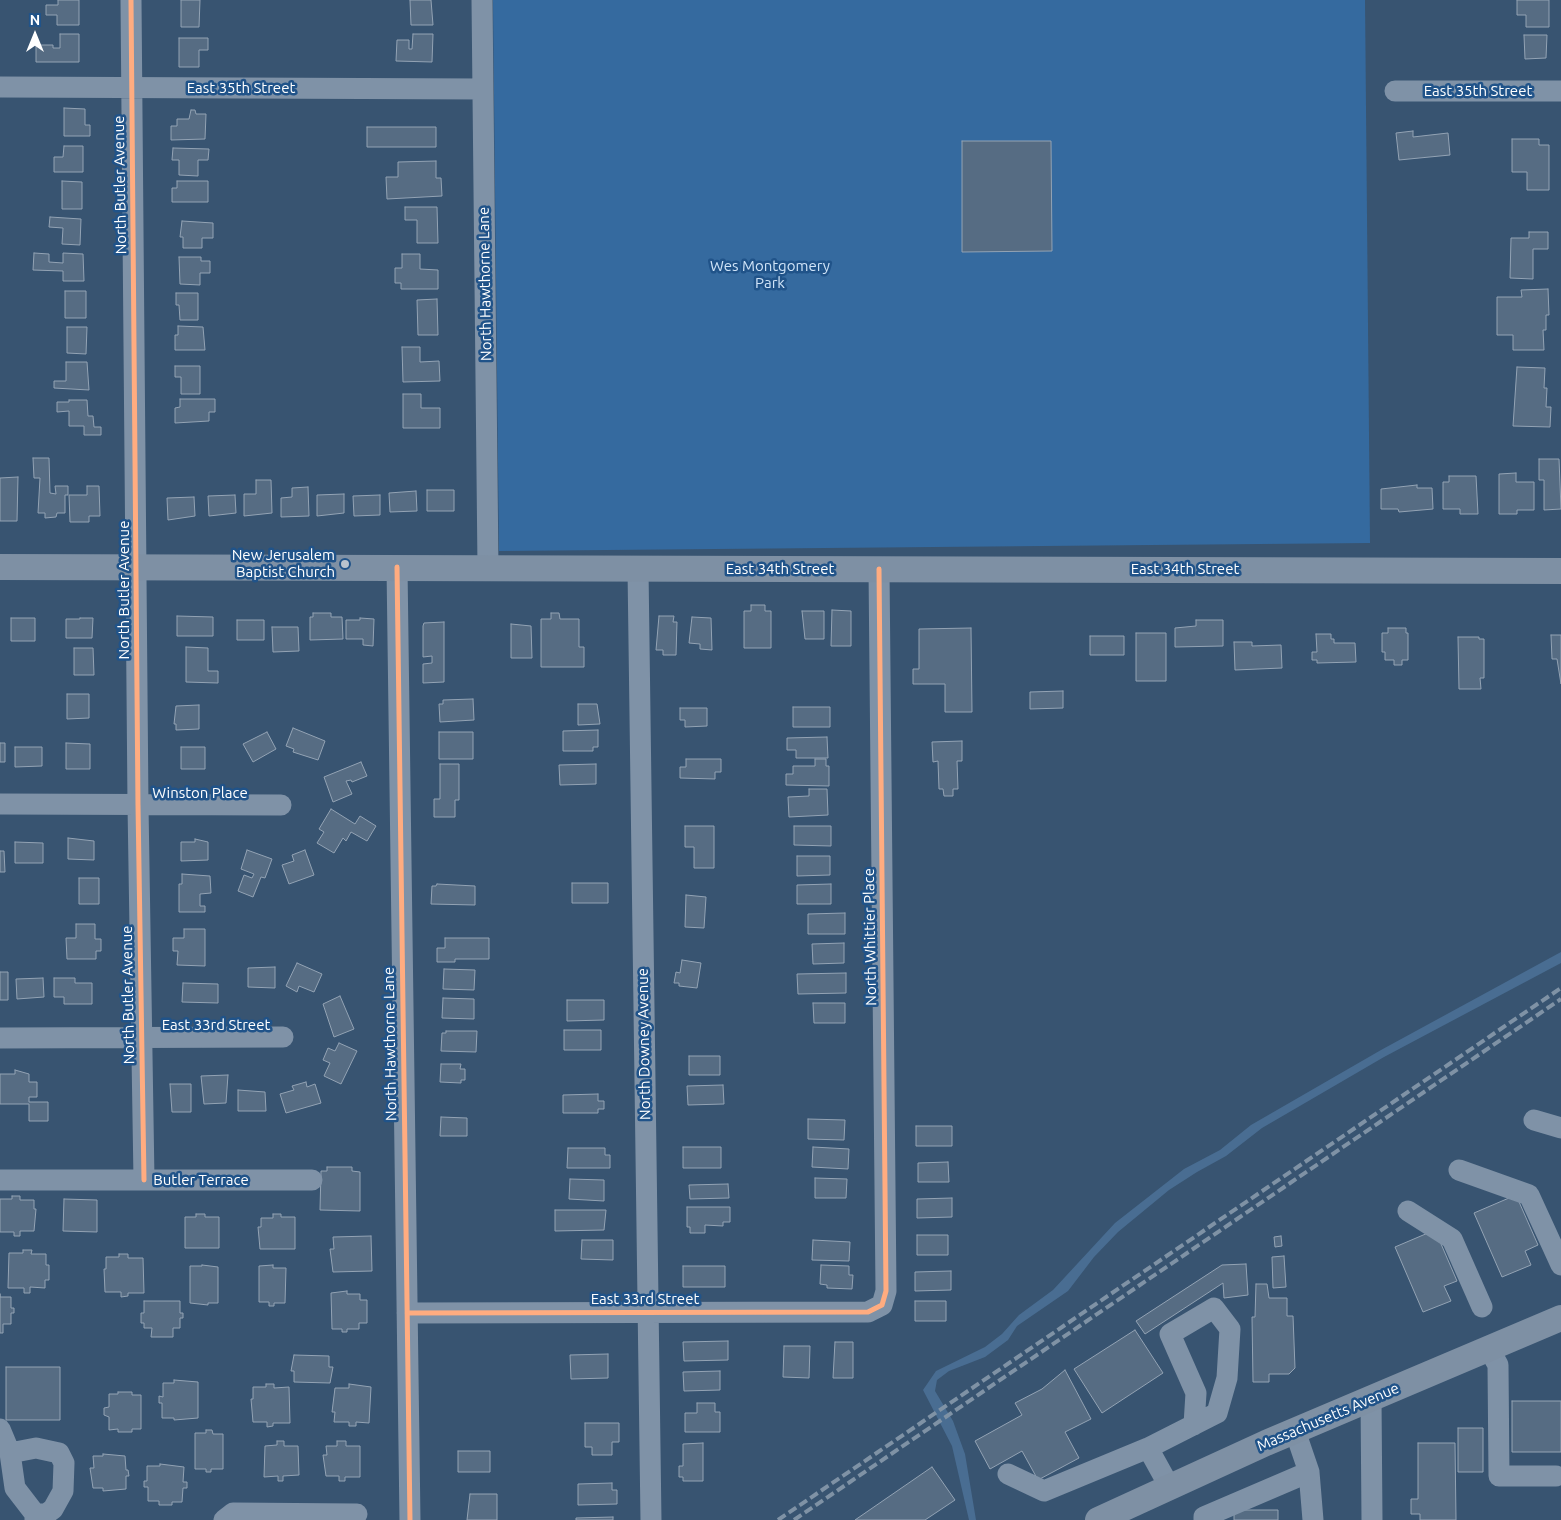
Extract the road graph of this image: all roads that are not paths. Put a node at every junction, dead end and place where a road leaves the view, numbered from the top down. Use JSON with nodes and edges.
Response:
{"nodes":[{"id":1,"x":131,"y":0,"type":"edge"},
{"id":2,"x":482,"y":0,"type":"edge"},
{"id":3,"x":0,"y":87,"type":"edge"},
{"id":4,"x":132,"y":88,"type":"junction"},
{"id":5,"x":483,"y":89,"type":"junction"},
{"id":6,"x":1395,"y":91,"type":"dead end"},
{"id":7,"x":1561,"y":91,"type":"edge"},
{"id":8,"x":0,"y":567,"type":"edge"},
{"id":9,"x":398,"y":567,"type":"junction"},
{"id":10,"x":136,"y":568,"type":"junction"},
{"id":11,"x":488,"y":568,"type":"junction"},
{"id":12,"x":638,"y":569,"type":"junction"},
{"id":13,"x":879,"y":569,"type":"junction"},
{"id":14,"x":1561,"y":571,"type":"edge"},
{"id":15,"x":0,"y":804,"type":"edge"},
{"id":16,"x":138,"y":805,"type":"junction"},
{"id":17,"x":281,"y":805,"type":"dead end"},
{"id":18,"x":283,"y":1037,"type":"dead end"},
{"id":19,"x":0,"y":1038,"type":"edge"},
{"id":20,"x":142,"y":1038,"type":"junction"},
{"id":21,"x":1534,"y":1120,"type":"dead end"},
{"id":22,"x":1561,"y":1128,"type":"edge"},
{"id":23,"x":1459,"y":1170,"type":"dead end"},
{"id":24,"x":0,"y":1180,"type":"edge"},
{"id":25,"x":144,"y":1180,"type":"junction"},
{"id":26,"x":312,"y":1180,"type":"dead end"},
{"id":27,"x":1408,"y":1211,"type":"dead end"},
{"id":28,"x":1561,"y":1265,"type":"edge"},
{"id":29,"x":882,"y":1305,"type":"joint"},
{"id":30,"x":1482,"y":1307,"type":"dead end"},
{"id":31,"x":647,"y":1312,"type":"junction"},
{"id":32,"x":407,"y":1313,"type":"junction"},
{"id":33,"x":1561,"y":1318,"type":"edge"},
{"id":34,"x":1489,"y":1349,"type":"junction"},
{"id":35,"x":1371,"y":1398,"type":"junction"},
{"id":36,"x":1194,"y":1425,"type":"junction"},
{"id":37,"x":0,"y":1429,"type":"edge"},
{"id":38,"x":1295,"y":1431,"type":"junction"},
{"id":39,"x":1148,"y":1448,"type":"junction"},
{"id":40,"x":10,"y":1452,"type":"junction"},
{"id":41,"x":1309,"y":1472,"type":"junction"},
{"id":42,"x":1008,"y":1474,"type":"dead end"},
{"id":43,"x":1556,"y":1476,"type":"dead end"},
{"id":44,"x":1169,"y":1486,"type":"junction"},
{"id":45,"x":356,"y":1514,"type":"dead end"},
{"id":46,"x":35,"y":1517,"type":"edge"},
{"id":47,"x":224,"y":1520,"type":"edge"},
{"id":48,"x":410,"y":1520,"type":"edge"},
{"id":49,"x":650,"y":1520,"type":"edge"},
{"id":50,"x":1098,"y":1520,"type":"edge"},
{"id":51,"x":1204,"y":1520,"type":"edge"},
{"id":52,"x":1313,"y":1520,"type":"edge"},
{"id":53,"x":1372,"y":1520,"type":"edge"}],
"edges":[{"from":1,"to":4,"type":"street","name":"North Butler Avenue"},
{"from":2,"to":5,"type":"street","name":"North Hawthorne Lane"},
{"from":3,"to":4,"type":"street","name":"East 35th Street"},
{"from":4,"to":5,"type":"street","name":"East 35th Street"},
{"from":4,"to":10,"type":"street","name":"North Butler Avenue"},
{"from":5,"to":11,"type":"street","name":"North Hawthorne Lane"},
{"from":6,"to":7,"type":"street","name":"East 35th Street"},
{"from":8,"to":10,"type":"main road","name":"East 34th Street"},
{"from":9,"to":10,"type":"main road","name":"East 34th Street"},
{"from":9,"to":11,"type":"main road","name":"East 34th Street"},
{"from":9,"to":32,"type":"street","name":"North Hawthorne Lane"},
{"from":10,"to":16,"type":"street","name":"North Butler Avenue"},
{"from":11,"to":12,"type":"main road","name":"East 34th Street"},
{"from":12,"to":13,"type":"main road","name":"East 34th Street"},
{"from":12,"to":31,"type":"street","name":"North Downey Avenue"},
{"from":13,"to":14,"type":"main road","name":"East 34th Street"},
{"from":13,"to":29,"type":"street","name":"North Whittier Place"},
{"from":15,"to":16,"type":"street","name":"Winston Place"},
{"from":16,"to":17,"type":"street","name":"Winston Place"},
{"from":16,"to":20,"type":"street","name":"North Butler Avenue"},
{"from":18,"to":20,"type":"street","name":"East 33rd Street"},
{"from":19,"to":20,"type":"street","name":"East 33rd Street"},
{"from":20,"to":25,"type":"street","name":"North Butler Avenue"},
{"from":21,"to":22,"type":"street"},
{"from":23,"to":28,"type":"street"},
{"from":24,"to":25,"type":"street","name":"Butler Terrace"},
{"from":25,"to":26,"type":"street","name":"Butler Terrace"},
{"from":27,"to":30,"type":"street"},
{"from":29,"to":31,"type":"street","name":"East 33rd Street"},
{"from":31,"to":32,"type":"street","name":"East 33rd Street"},
{"from":31,"to":49,"type":"street","name":"North Downey Avenue"},
{"from":32,"to":48,"type":"street","name":"North Hawthorne Lane"},
{"from":33,"to":34,"type":"main road","name":"Massachusetts Avenue"},
{"from":34,"to":35,"type":"main road","name":"Massachusetts Avenue"},
{"from":34,"to":43,"type":"street"},
{"from":35,"to":38,"type":"main road","name":"Massachusetts Avenue"},
{"from":35,"to":53,"type":"street"},
{"from":36,"to":36,"type":"street"},
{"from":36,"to":39,"type":"street"},
{"from":37,"to":40,"type":"street"},
{"from":38,"to":41,"type":"street"},
{"from":38,"to":44,"type":"main road","name":"Massachusetts Avenue"},
{"from":39,"to":42,"type":"street"},
{"from":39,"to":44,"type":"street"},
{"from":40,"to":46,"type":"street"},
{"from":40,"to":46,"type":"street"},
{"from":41,"to":51,"type":"street"},
{"from":41,"to":52,"type":"street"},
{"from":44,"to":50,"type":"main road","name":"Massachusetts Avenue"},
{"from":45,"to":47,"type":"street"}]}
